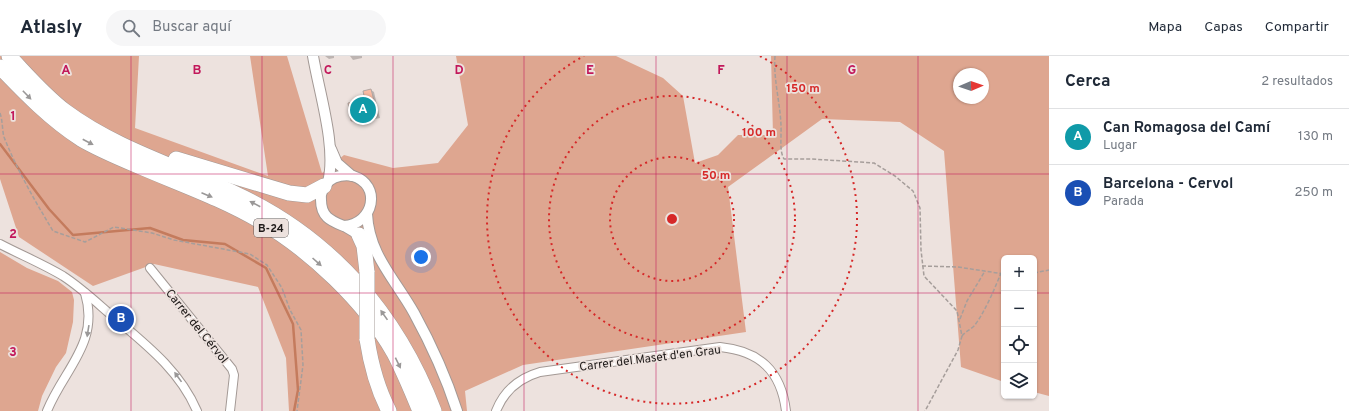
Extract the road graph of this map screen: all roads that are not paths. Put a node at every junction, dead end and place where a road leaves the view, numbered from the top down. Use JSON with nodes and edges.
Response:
{"nodes":[{"id":1,"x":9,"y":56,"type":"edge"},
{"id":2,"x":313,"y":56,"type":"edge"},
{"id":3,"x":0,"y":67,"type":"edge"},
{"id":4,"x":60,"y":116,"type":"junction"},
{"id":5,"x":329,"y":144,"type":"junction"},
{"id":6,"x":132,"y":150,"type":"junction"},
{"id":7,"x":352,"y":176,"type":"junction"},
{"id":8,"x":326,"y":184,"type":"junction"},
{"id":9,"x":367,"y":214,"type":"junction"},
{"id":10,"x":344,"y":226,"type":"junction"},
{"id":11,"x":359,"y":235,"type":"junction"},
{"id":12,"x":0,"y":244,"type":"edge"},
{"id":13,"x":376,"y":252,"type":"junction"},
{"id":14,"x":150,"y":268,"type":"dead end"},
{"id":15,"x":85,"y":293,"type":"junction"},
{"id":16,"x":47,"y":411,"type":"edge"},
{"id":17,"x":197,"y":411,"type":"edge"},
{"id":18,"x":230,"y":411,"type":"edge"},
{"id":19,"x":389,"y":411,"type":"edge"},
{"id":20,"x":420,"y":411,"type":"edge"},
{"id":21,"x":434,"y":411,"type":"edge"},
{"id":22,"x":457,"y":411,"type":"edge"},
{"id":23,"x":496,"y":411,"type":"edge"},
{"id":24,"x":786,"y":411,"type":"edge"}],
"edges":[{"from":1,"to":4,"type":"highway","number":"B-24"},
{"from":2,"to":5,"type":"street"},
{"from":3,"to":4,"type":"highway","number":"B-24","one_way":true},
{"from":4,"to":6,"type":"highway","number":"B-24"},
{"from":4,"to":20,"type":"highway","number":"B-24","one_way":true},
{"from":5,"to":7,"type":"street"},
{"from":5,"to":8,"type":"street"},
{"from":6,"to":8,"type":"highway"},
{"from":21,"to":6,"type":"highway","number":"B-24","one_way":true},
{"from":7,"to":8,"type":"street"},
{"from":7,"to":9,"type":"street"},
{"from":8,"to":10,"type":"street"},
{"from":9,"to":10,"type":"street"},
{"from":9,"to":13,"type":"street"},
{"from":10,"to":11,"type":"street"},
{"from":11,"to":13,"type":"street"},
{"from":11,"to":19,"type":"highway","bridge":true},
{"from":12,"to":15,"type":"street"},
{"from":13,"to":22,"type":"street"},
{"from":14,"to":18,"type":"street","name":"Carrer del Cérvol"},
{"from":15,"to":16,"type":"street","one_way":true},
{"from":17,"to":15,"type":"street","one_way":true},
{"from":23,"to":24,"type":"street","name":"Carrer del Maset d'en Grau"}]}
